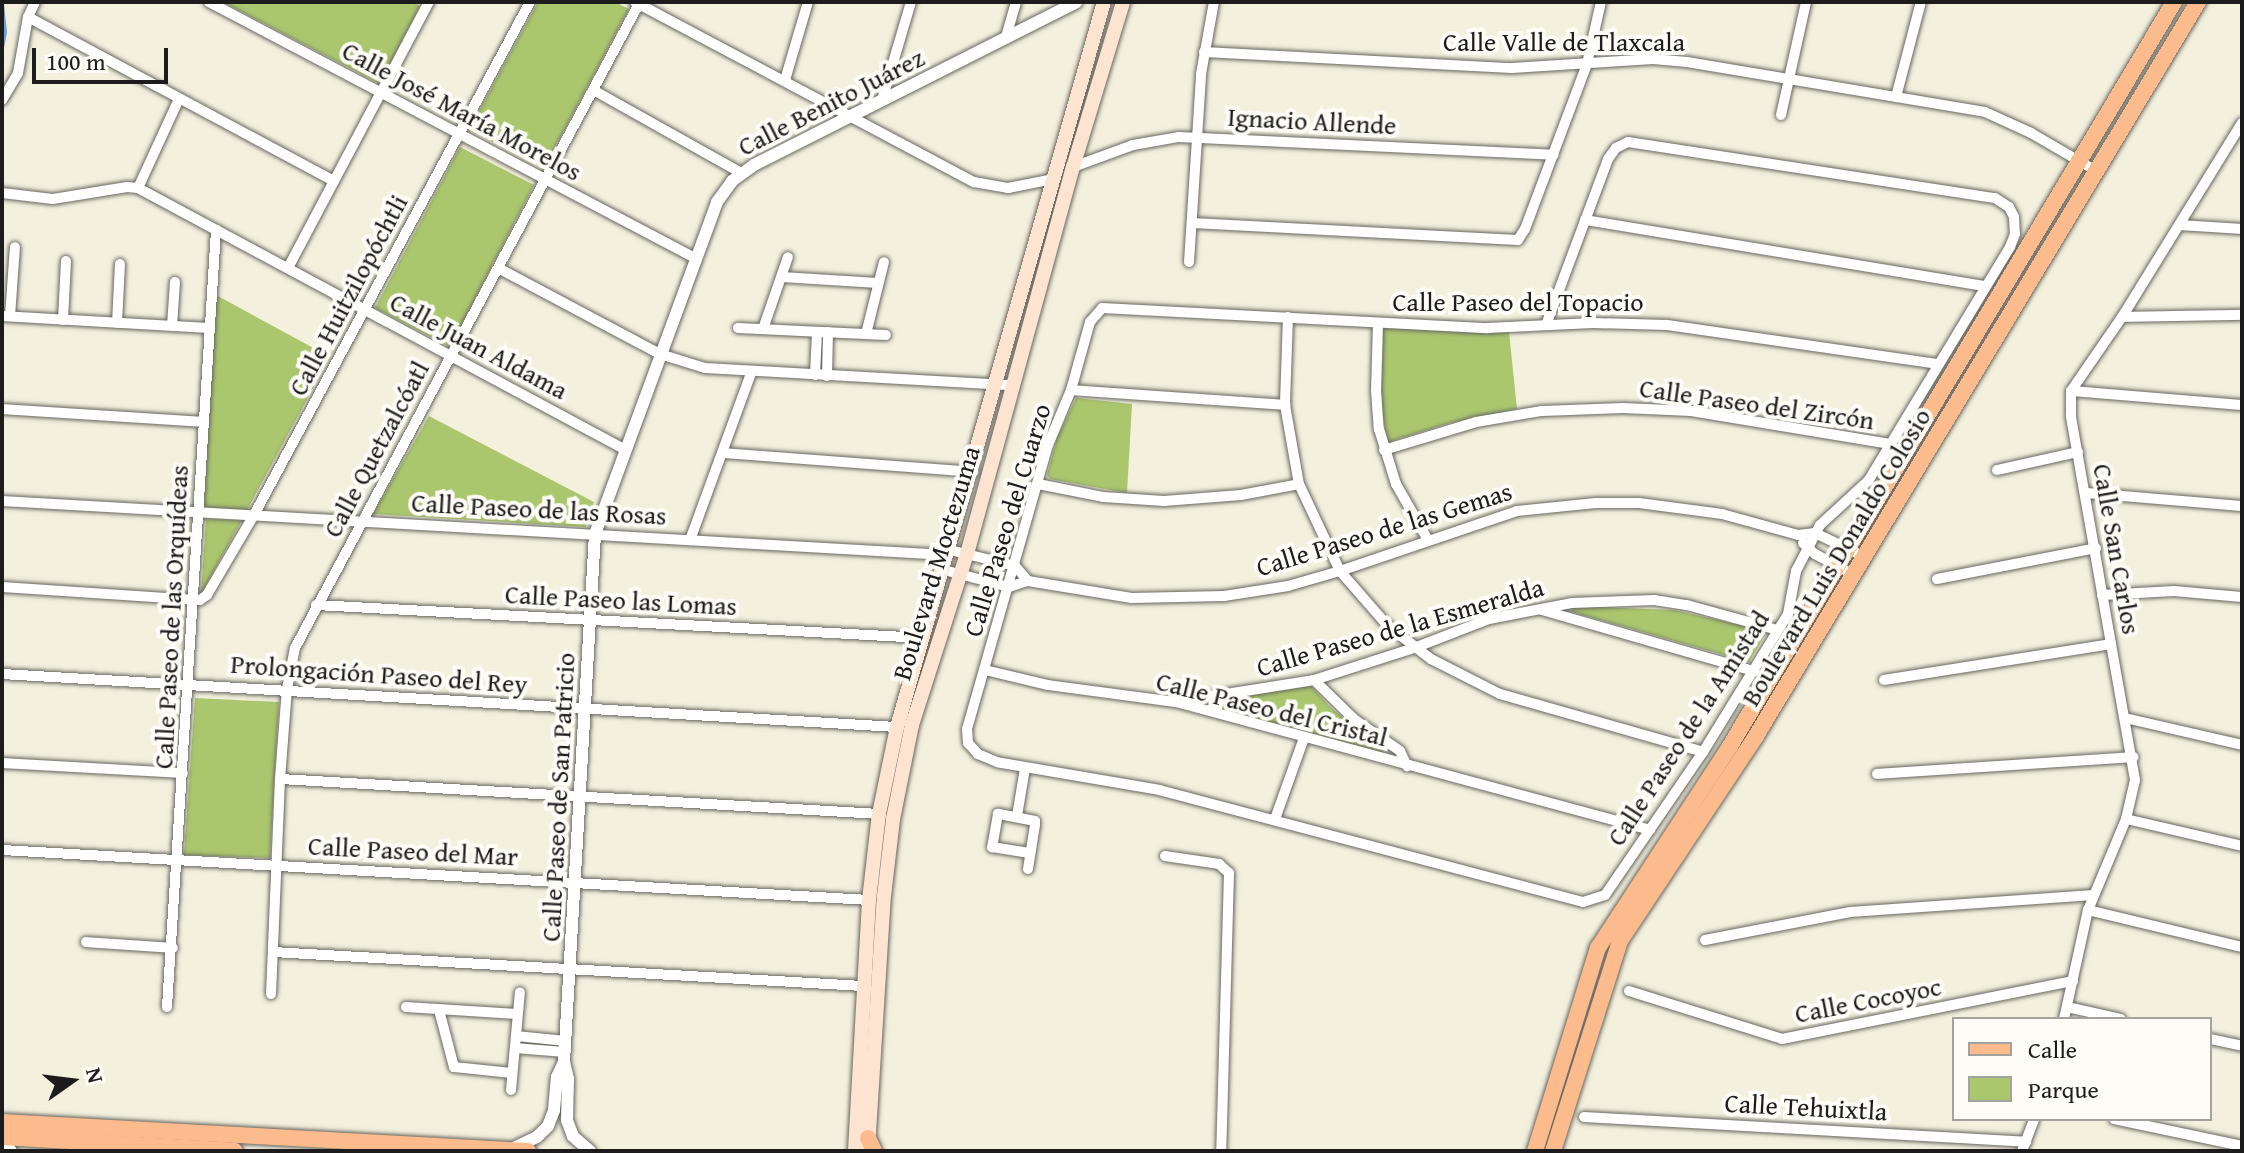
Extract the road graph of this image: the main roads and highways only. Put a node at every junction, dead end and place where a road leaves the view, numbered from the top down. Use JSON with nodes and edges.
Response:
{"nodes":[{"id":1,"x":1104,"y":2,"type":"edge"},
{"id":2,"x":1123,"y":2,"type":"edge"},
{"id":3,"x":2174,"y":2,"type":"edge"},
{"id":4,"x":2198,"y":2,"type":"edge"},
{"id":5,"x":1856,"y":553,"type":"junction"},
{"id":6,"x":1845,"y":571,"type":"junction"},
{"id":7,"x":2,"y":1122,"type":"edge"},
{"id":8,"x":2,"y":1138,"type":"edge"},
{"id":9,"x":870,"y":1147,"type":"edge"},
{"id":10,"x":214,"y":1150,"type":"edge"},
{"id":11,"x":509,"y":1150,"type":"edge"},
{"id":12,"x":235,"y":1151,"type":"edge"},
{"id":13,"x":528,"y":1151,"type":"edge"},
{"id":14,"x":855,"y":1151,"type":"edge"},
{"id":15,"x":1535,"y":1151,"type":"edge"},
{"id":16,"x":1553,"y":1151,"type":"edge"}],
"edges":[{"from":1,"to":14,"type":"main road","name":"Boulevard Moctezuma"},
{"from":2,"to":9,"type":"main road","name":"Boulevard Moctezuma"},
{"from":3,"to":5,"type":"main road","name":"Boulevard Luis Donaldo Colosio"},
{"from":4,"to":5,"type":"main road","name":"Boulevard Luis Donaldo Colosio"},
{"from":5,"to":6,"type":"main road","name":"Boulevard Luis Donaldo Colosio"},
{"from":6,"to":15,"type":"main road","name":"Boulevard Luis Donaldo Colosio"},
{"from":6,"to":16,"type":"main road","name":"Boulevard Luis Donaldo Colosio"},
{"from":7,"to":11,"type":"main road"},
{"from":8,"to":10,"type":"main road"},
{"from":10,"to":12,"type":"main road"},
{"from":11,"to":13,"type":"main road"}]}
